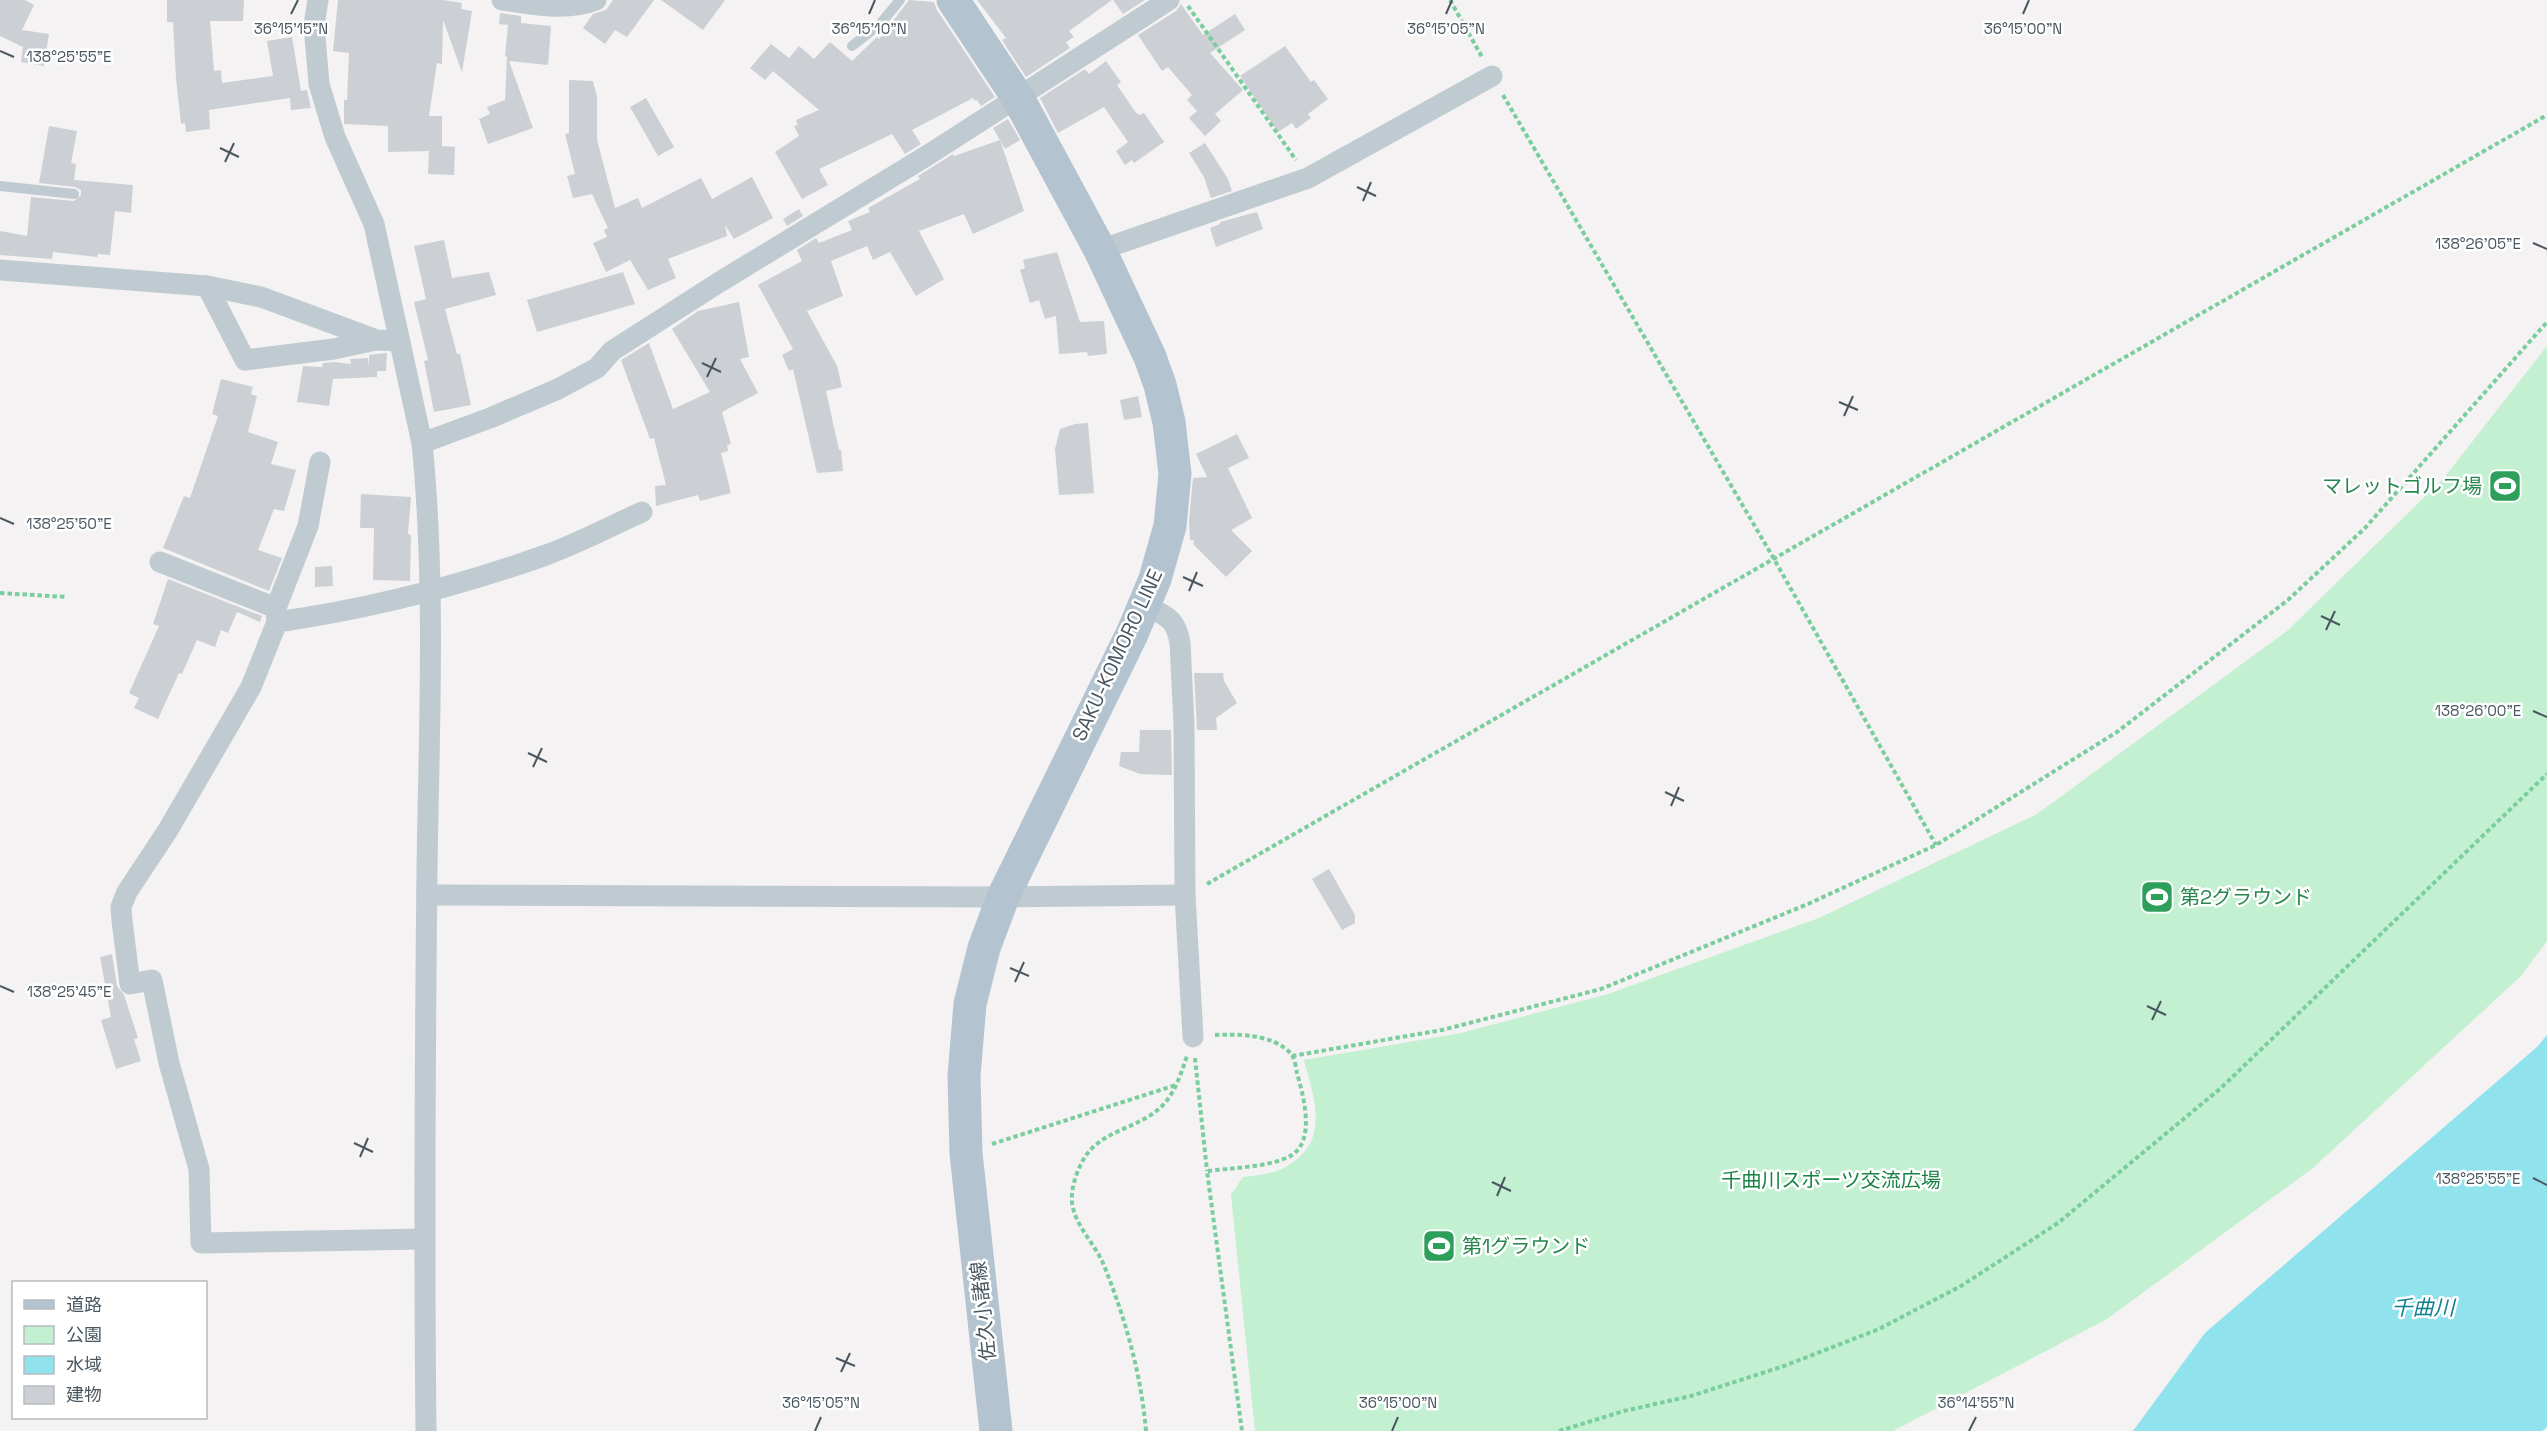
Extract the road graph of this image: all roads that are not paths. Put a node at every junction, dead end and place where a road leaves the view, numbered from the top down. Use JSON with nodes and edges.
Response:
{"nodes":[{"id":1,"x":318,"y":0,"type":"edge"},
{"id":2,"x":502,"y":0,"type":"edge"},
{"id":3,"x":596,"y":0,"type":"edge"},
{"id":4,"x":900,"y":0,"type":"edge"},
{"id":5,"x":953,"y":0,"type":"edge"},
{"id":6,"x":1169,"y":0,"type":"edge"},
{"id":7,"x":852,"y":46,"type":"dead end"},
{"id":8,"x":1492,"y":76,"type":"road end"},
{"id":9,"x":1018,"y":98,"type":"junction"},
{"id":10,"x":0,"y":186,"type":"edge"},
{"id":11,"x":74,"y":194,"type":"dead end"},
{"id":12,"x":1100,"y":250,"type":"junction"},
{"id":13,"x":0,"y":270,"type":"edge"},
{"id":14,"x":207,"y":286,"type":"junction"},
{"id":15,"x":377,"y":340,"type":"junction"},
{"id":16,"x":399,"y":341,"type":"junction"},
{"id":17,"x":422,"y":443,"type":"junction"},
{"id":18,"x":320,"y":462,"type":"dead end"},
{"id":19,"x":642,"y":512,"type":"dead end"},
{"id":20,"x":160,"y":562,"type":"dead end"},
{"id":21,"x":431,"y":591,"type":"junction"},
{"id":22,"x":1145,"y":605,"type":"junction"},
{"id":23,"x":276,"y":615,"type":"junction"},
{"id":24,"x":427,"y":895,"type":"junction"},
{"id":25,"x":1185,"y":895,"type":"junction"},
{"id":26,"x":1003,"y":897,"type":"junction"},
{"id":27,"x":1193,"y":1037,"type":"road end"},
{"id":28,"x":969,"y":1190,"type":"joint"},
{"id":29,"x":424,"y":1239,"type":"junction"},
{"id":30,"x":426,"y":1431,"type":"edge"},
{"id":31,"x":996,"y":1431,"type":"edge"}],
"edges":[{"from":1,"to":16,"type":"street"},
{"from":2,"to":3,"type":"street"},
{"from":4,"to":7,"type":"lane"},
{"from":5,"to":9,"type":"main road","name":"SAKU-KOMORO LINE"},
{"from":6,"to":9,"type":"street"},
{"from":8,"to":12,"type":"street"},
{"from":9,"to":12,"type":"main road","name":"SAKU-KOMORO LINE"},
{"from":9,"to":17,"type":"street"},
{"from":10,"to":11,"type":"lane"},
{"from":12,"to":22,"type":"main road","name":"SAKU-KOMORO LINE"},
{"from":13,"to":14,"type":"street"},
{"from":14,"to":15,"type":"street"},
{"from":14,"to":15,"type":"street"},
{"from":15,"to":16,"type":"street"},
{"from":16,"to":17,"type":"street"},
{"from":17,"to":21,"type":"street"},
{"from":18,"to":23,"type":"street"},
{"from":19,"to":21,"type":"street"},
{"from":20,"to":23,"type":"street"},
{"from":21,"to":23,"type":"street"},
{"from":21,"to":24,"type":"street"},
{"from":22,"to":25,"type":"street"},
{"from":22,"to":26,"type":"main road","name":"SAKU-KOMORO LINE"},
{"from":23,"to":29,"type":"street"},
{"from":24,"to":26,"type":"street"},
{"from":24,"to":29,"type":"street"},
{"from":25,"to":26,"type":"street"},
{"from":25,"to":27,"type":"street"},
{"from":26,"to":28,"type":"main road","name":"SAKU-KOMORO LINE"},
{"from":28,"to":31,"type":"main road","name":"佐久小諸線"},
{"from":29,"to":30,"type":"street"}]}
